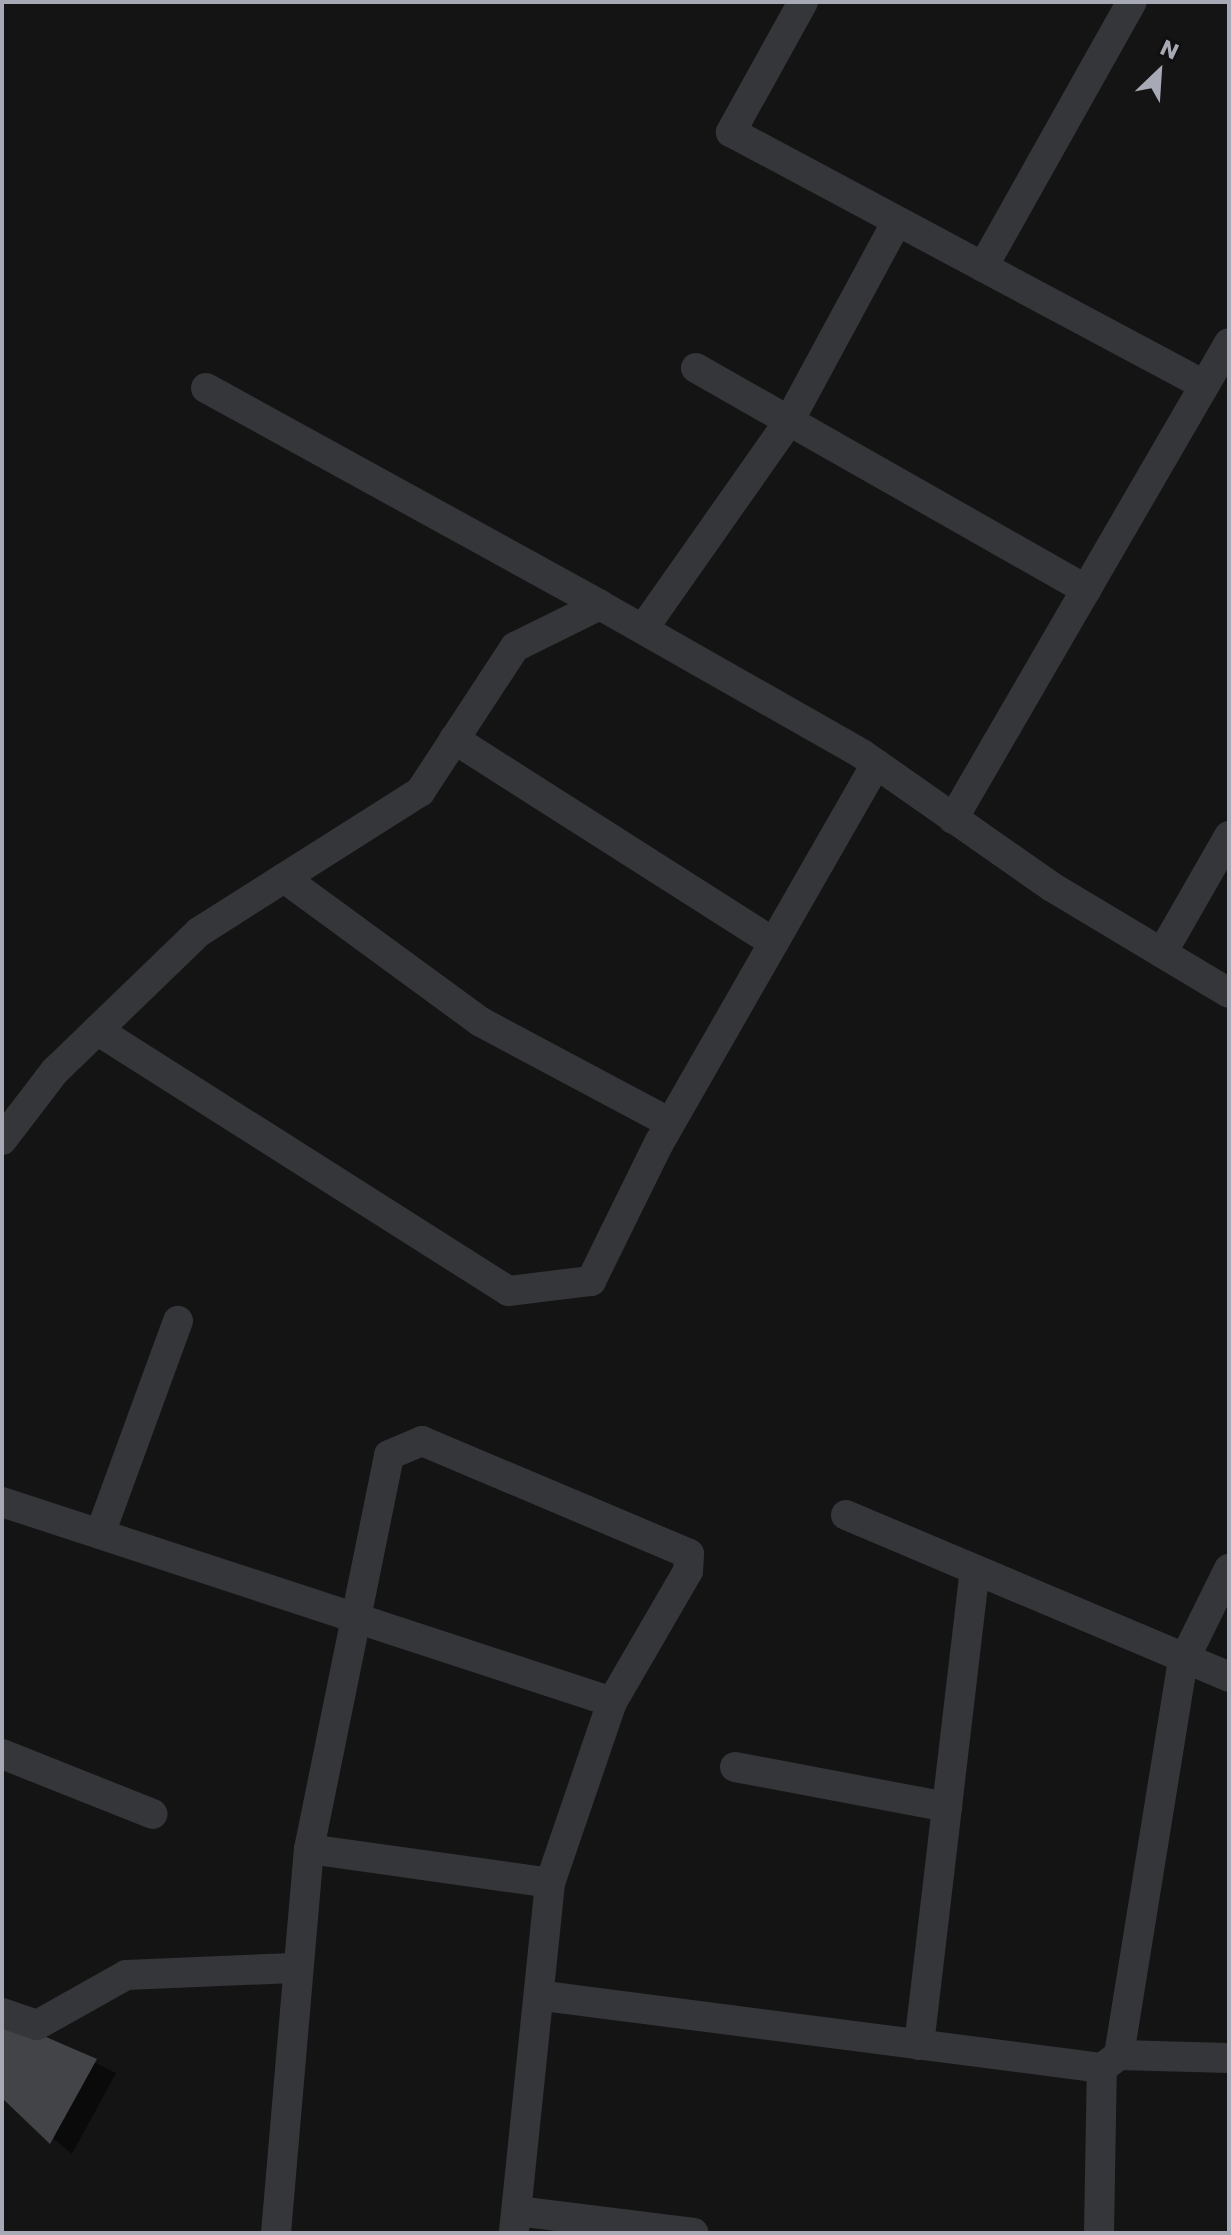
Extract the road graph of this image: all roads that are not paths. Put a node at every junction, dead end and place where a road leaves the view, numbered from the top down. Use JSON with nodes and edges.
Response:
{"nodes":[{"id":1,"x":803,"y":2,"type":"edge"},
{"id":2,"x":1132,"y":2,"type":"edge"},
{"id":3,"x":897,"y":221,"type":"junction"},
{"id":4,"x":983,"y":267,"type":"junction"},
{"id":5,"x":1229,"y":343,"type":"edge"},
{"id":6,"x":696,"y":368,"type":"dead end"},
{"id":7,"x":1204,"y":385,"type":"junction"},
{"id":8,"x":206,"y":388,"type":"dead end"},
{"id":9,"x":789,"y":421,"type":"junction"},
{"id":10,"x":1086,"y":590,"type":"junction"},
{"id":11,"x":600,"y":605,"type":"junction"},
{"id":12,"x":643,"y":629,"type":"junction"},
{"id":13,"x":454,"y":739,"type":"junction"},
{"id":14,"x":876,"y":764,"type":"junction"},
{"id":15,"x":953,"y":819,"type":"junction"},
{"id":16,"x":1229,"y":836,"type":"edge"},
{"id":17,"x":284,"y":878,"type":"junction"},
{"id":18,"x":774,"y":943,"type":"junction"},
{"id":19,"x":1162,"y":953,"type":"junction"},
{"id":20,"x":1229,"y":993,"type":"edge"},
{"id":21,"x":97,"y":1030,"type":"junction"},
{"id":22,"x":670,"y":1123,"type":"junction"},
{"id":23,"x":2,"y":1140,"type":"edge"},
{"id":24,"x":178,"y":1321,"type":"dead end"},
{"id":25,"x":2,"y":1502,"type":"edge"},
{"id":26,"x":846,"y":1515,"type":"dead end"},
{"id":27,"x":100,"y":1534,"type":"junction"},
{"id":28,"x":1229,"y":1569,"type":"edge"},
{"id":29,"x":975,"y":1571,"type":"junction"},
{"id":30,"x":356,"y":1618,"type":"junction"},
{"id":31,"x":1183,"y":1662,"type":"junction"},
{"id":32,"x":1229,"y":1677,"type":"edge"},
{"id":33,"x":612,"y":1702,"type":"junction"},
{"id":34,"x":2,"y":1754,"type":"edge"},
{"id":35,"x":735,"y":1767,"type":"dead end"},
{"id":36,"x":947,"y":1807,"type":"junction"},
{"id":37,"x":153,"y":1814,"type":"dead end"},
{"id":38,"x":309,"y":1849,"type":"junction"},
{"id":39,"x":550,"y":1883,"type":"junction"},
{"id":40,"x":294,"y":1968,"type":"junction"},
{"id":41,"x":544,"y":1996,"type":"junction"},
{"id":42,"x":2,"y":2013,"type":"edge"},
{"id":43,"x":919,"y":2045,"type":"junction"},
{"id":44,"x":1229,"y":2058,"type":"edge"},
{"id":45,"x":1110,"y":2062,"type":"junction"},
{"id":46,"x":516,"y":2222,"type":"edge"},
{"id":47,"x":276,"y":2233,"type":"edge"},
{"id":48,"x":694,"y":2233,"type":"edge"},
{"id":49,"x":1099,"y":2233,"type":"edge"}],
"edges":[{"from":1,"to":3,"type":"street"},
{"from":2,"to":4,"type":"street"},
{"from":3,"to":4,"type":"street"},
{"from":3,"to":9,"type":"street"},
{"from":4,"to":7,"type":"street"},
{"from":5,"to":7,"type":"street"},
{"from":6,"to":9,"type":"street"},
{"from":7,"to":10,"type":"street"},
{"from":8,"to":11,"type":"street"},
{"from":9,"to":10,"type":"street"},
{"from":9,"to":12,"type":"street"},
{"from":10,"to":15,"type":"street"},
{"from":11,"to":12,"type":"street"},
{"from":11,"to":13,"type":"street"},
{"from":12,"to":14,"type":"street"},
{"from":13,"to":17,"type":"street"},
{"from":13,"to":18,"type":"street"},
{"from":14,"to":15,"type":"street"},
{"from":14,"to":18,"type":"street"},
{"from":15,"to":19,"type":"street"},
{"from":16,"to":19,"type":"street"},
{"from":17,"to":21,"type":"street"},
{"from":17,"to":22,"type":"street"},
{"from":18,"to":22,"type":"street"},
{"from":19,"to":20,"type":"street"},
{"from":21,"to":22,"type":"street"},
{"from":21,"to":23,"type":"street"},
{"from":24,"to":27,"type":"street"},
{"from":25,"to":27,"type":"street"},
{"from":26,"to":29,"type":"street"},
{"from":27,"to":30,"type":"street"},
{"from":28,"to":31,"type":"street"},
{"from":29,"to":31,"type":"street"},
{"from":29,"to":36,"type":"street"},
{"from":30,"to":33,"type":"street"},
{"from":30,"to":33,"type":"street"},
{"from":30,"to":38,"type":"street"},
{"from":31,"to":32,"type":"street"},
{"from":31,"to":45,"type":"street"},
{"from":33,"to":39,"type":"street"},
{"from":34,"to":37,"type":"street"},
{"from":35,"to":36,"type":"street"},
{"from":36,"to":43,"type":"street"},
{"from":38,"to":39,"type":"street"},
{"from":38,"to":40,"type":"street"},
{"from":39,"to":41,"type":"street"},
{"from":40,"to":42,"type":"street"},
{"from":40,"to":47,"type":"street"},
{"from":41,"to":43,"type":"street"},
{"from":41,"to":46,"type":"street"},
{"from":43,"to":45,"type":"street"},
{"from":44,"to":45,"type":"street"},
{"from":45,"to":49,"type":"street"},
{"from":46,"to":48,"type":"street"}]}
